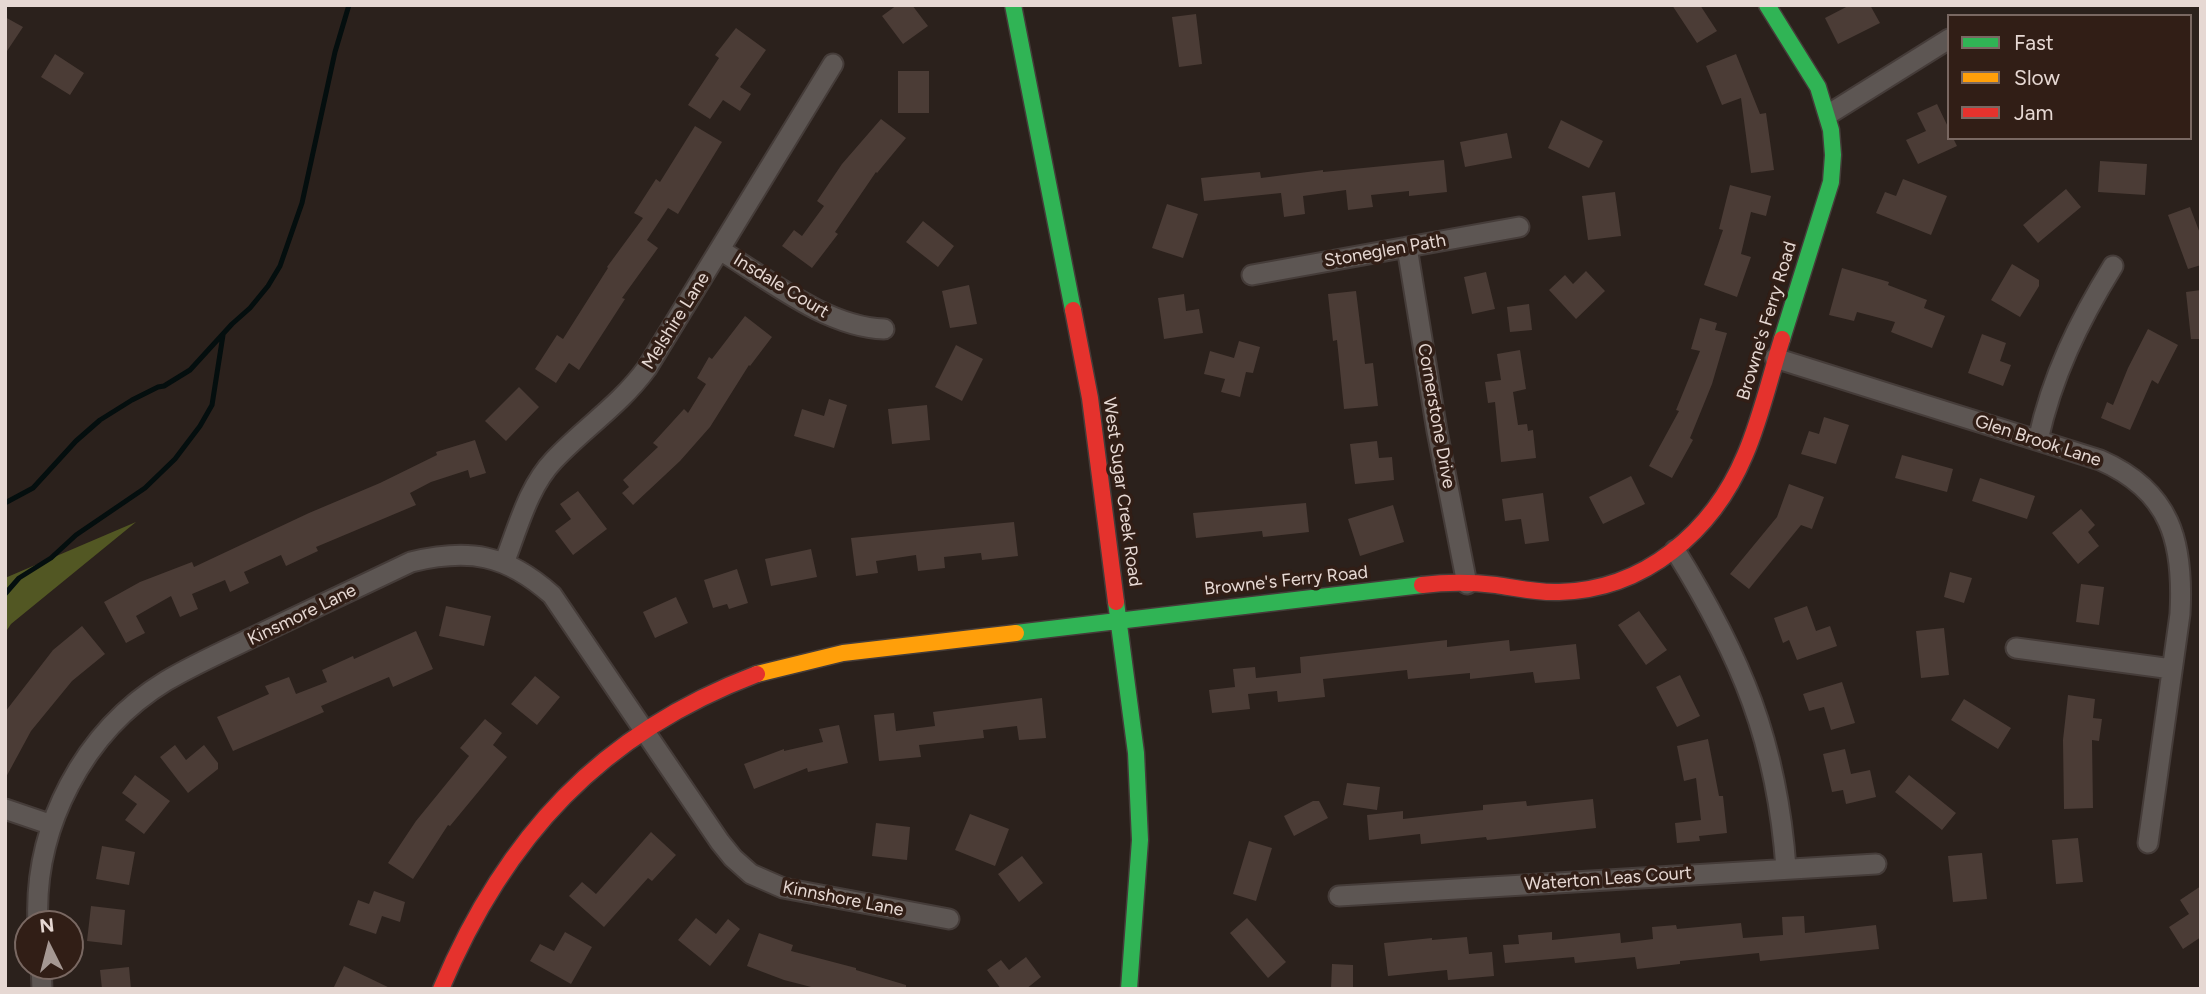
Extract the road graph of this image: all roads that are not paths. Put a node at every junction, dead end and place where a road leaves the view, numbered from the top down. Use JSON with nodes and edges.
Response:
{"nodes":[{"id":1,"x":1013,"y":5,"type":"edge"},
{"id":2,"x":1767,"y":5,"type":"edge"},
{"id":3,"x":1947,"y":40,"type":"edge"},
{"id":4,"x":833,"y":64,"type":"dead end"},
{"id":5,"x":1829,"y":114,"type":"junction"},
{"id":6,"x":1519,"y":227,"type":"dead end"},
{"id":7,"x":1407,"y":247,"type":"junction"},
{"id":8,"x":720,"y":250,"type":"junction"},
{"id":9,"x":2113,"y":266,"type":"dead end"},
{"id":10,"x":1252,"y":275,"type":"dead end"},
{"id":11,"x":884,"y":329,"type":"dead end"},
{"id":12,"x":1775,"y":358,"type":"junction"},
{"id":13,"x":2038,"y":440,"type":"junction"},
{"id":14,"x":1675,"y":550,"type":"junction"},
{"id":15,"x":505,"y":563,"type":"junction"},
{"id":16,"x":1467,"y":584,"type":"junction"},
{"id":17,"x":1120,"y":619,"type":"junction"},
{"id":18,"x":2016,"y":649,"type":"dead end"},
{"id":19,"x":2172,"y":669,"type":"junction"},
{"id":20,"x":645,"y":730,"type":"junction"},
{"id":21,"x":5,"y":809,"type":"edge"},
{"id":22,"x":52,"y":825,"type":"junction"},
{"id":23,"x":2148,"y":843,"type":"dead end"},
{"id":24,"x":1877,"y":864,"type":"dead end"},
{"id":25,"x":1786,"y":868,"type":"junction"},
{"id":26,"x":1339,"y":896,"type":"dead end"},
{"id":27,"x":39,"y":910,"type":"edge"},
{"id":28,"x":949,"y":919,"type":"dead end"},
{"id":29,"x":441,"y":989,"type":"edge"},
{"id":30,"x":1129,"y":989,"type":"edge"}],
"edges":[{"from":1,"to":17,"type":"street","name":"West Sugar Creek Road"},
{"from":2,"to":5,"type":"street","name":"Browne's Ferry Road"},
{"from":3,"to":5,"type":"street"},
{"from":4,"to":8,"type":"street","name":"Melshire Lane"},
{"from":5,"to":12,"type":"street","name":"Browne's Ferry Road"},
{"from":6,"to":7,"type":"street","name":"Stoneglen Path"},
{"from":7,"to":10,"type":"street","name":"Stoneglen Path"},
{"from":7,"to":16,"type":"street","name":"Cornerstone Drive"},
{"from":8,"to":11,"type":"street","name":"Insdale Court"},
{"from":8,"to":15,"type":"street","name":"Melshire Lane"},
{"from":9,"to":13,"type":"street"},
{"from":12,"to":13,"type":"street","name":"Glen Brook Lane"},
{"from":12,"to":14,"type":"street","name":"Browne's Ferry Road"},
{"from":13,"to":19,"type":"street","name":"Glen Brook Lane"},
{"from":14,"to":16,"type":"street","name":"Browne's Ferry Road"},
{"from":14,"to":25,"type":"street"},
{"from":15,"to":20,"type":"street","name":"Kinsmore Lane"},
{"from":15,"to":22,"type":"street","name":"Kinsmore Lane"},
{"from":16,"to":17,"type":"street","name":"Browne's Ferry Road"},
{"from":17,"to":20,"type":"street","name":"Browne's Ferry Road"},
{"from":17,"to":30,"type":"street","name":"West Sugar Creek Road"},
{"from":18,"to":19,"type":"street"},
{"from":19,"to":23,"type":"street","name":"Glen Brook Lane"},
{"from":20,"to":28,"type":"street","name":"Kinnshore Lane"},
{"from":20,"to":29,"type":"street","name":"Browne's Ferry Road"},
{"from":21,"to":22,"type":"street"},
{"from":22,"to":27,"type":"street","name":"Kinsmore Lane"},
{"from":24,"to":25,"type":"street","name":"Waterton Leas Court"},
{"from":25,"to":26,"type":"street","name":"Waterton Leas Court"}]}
